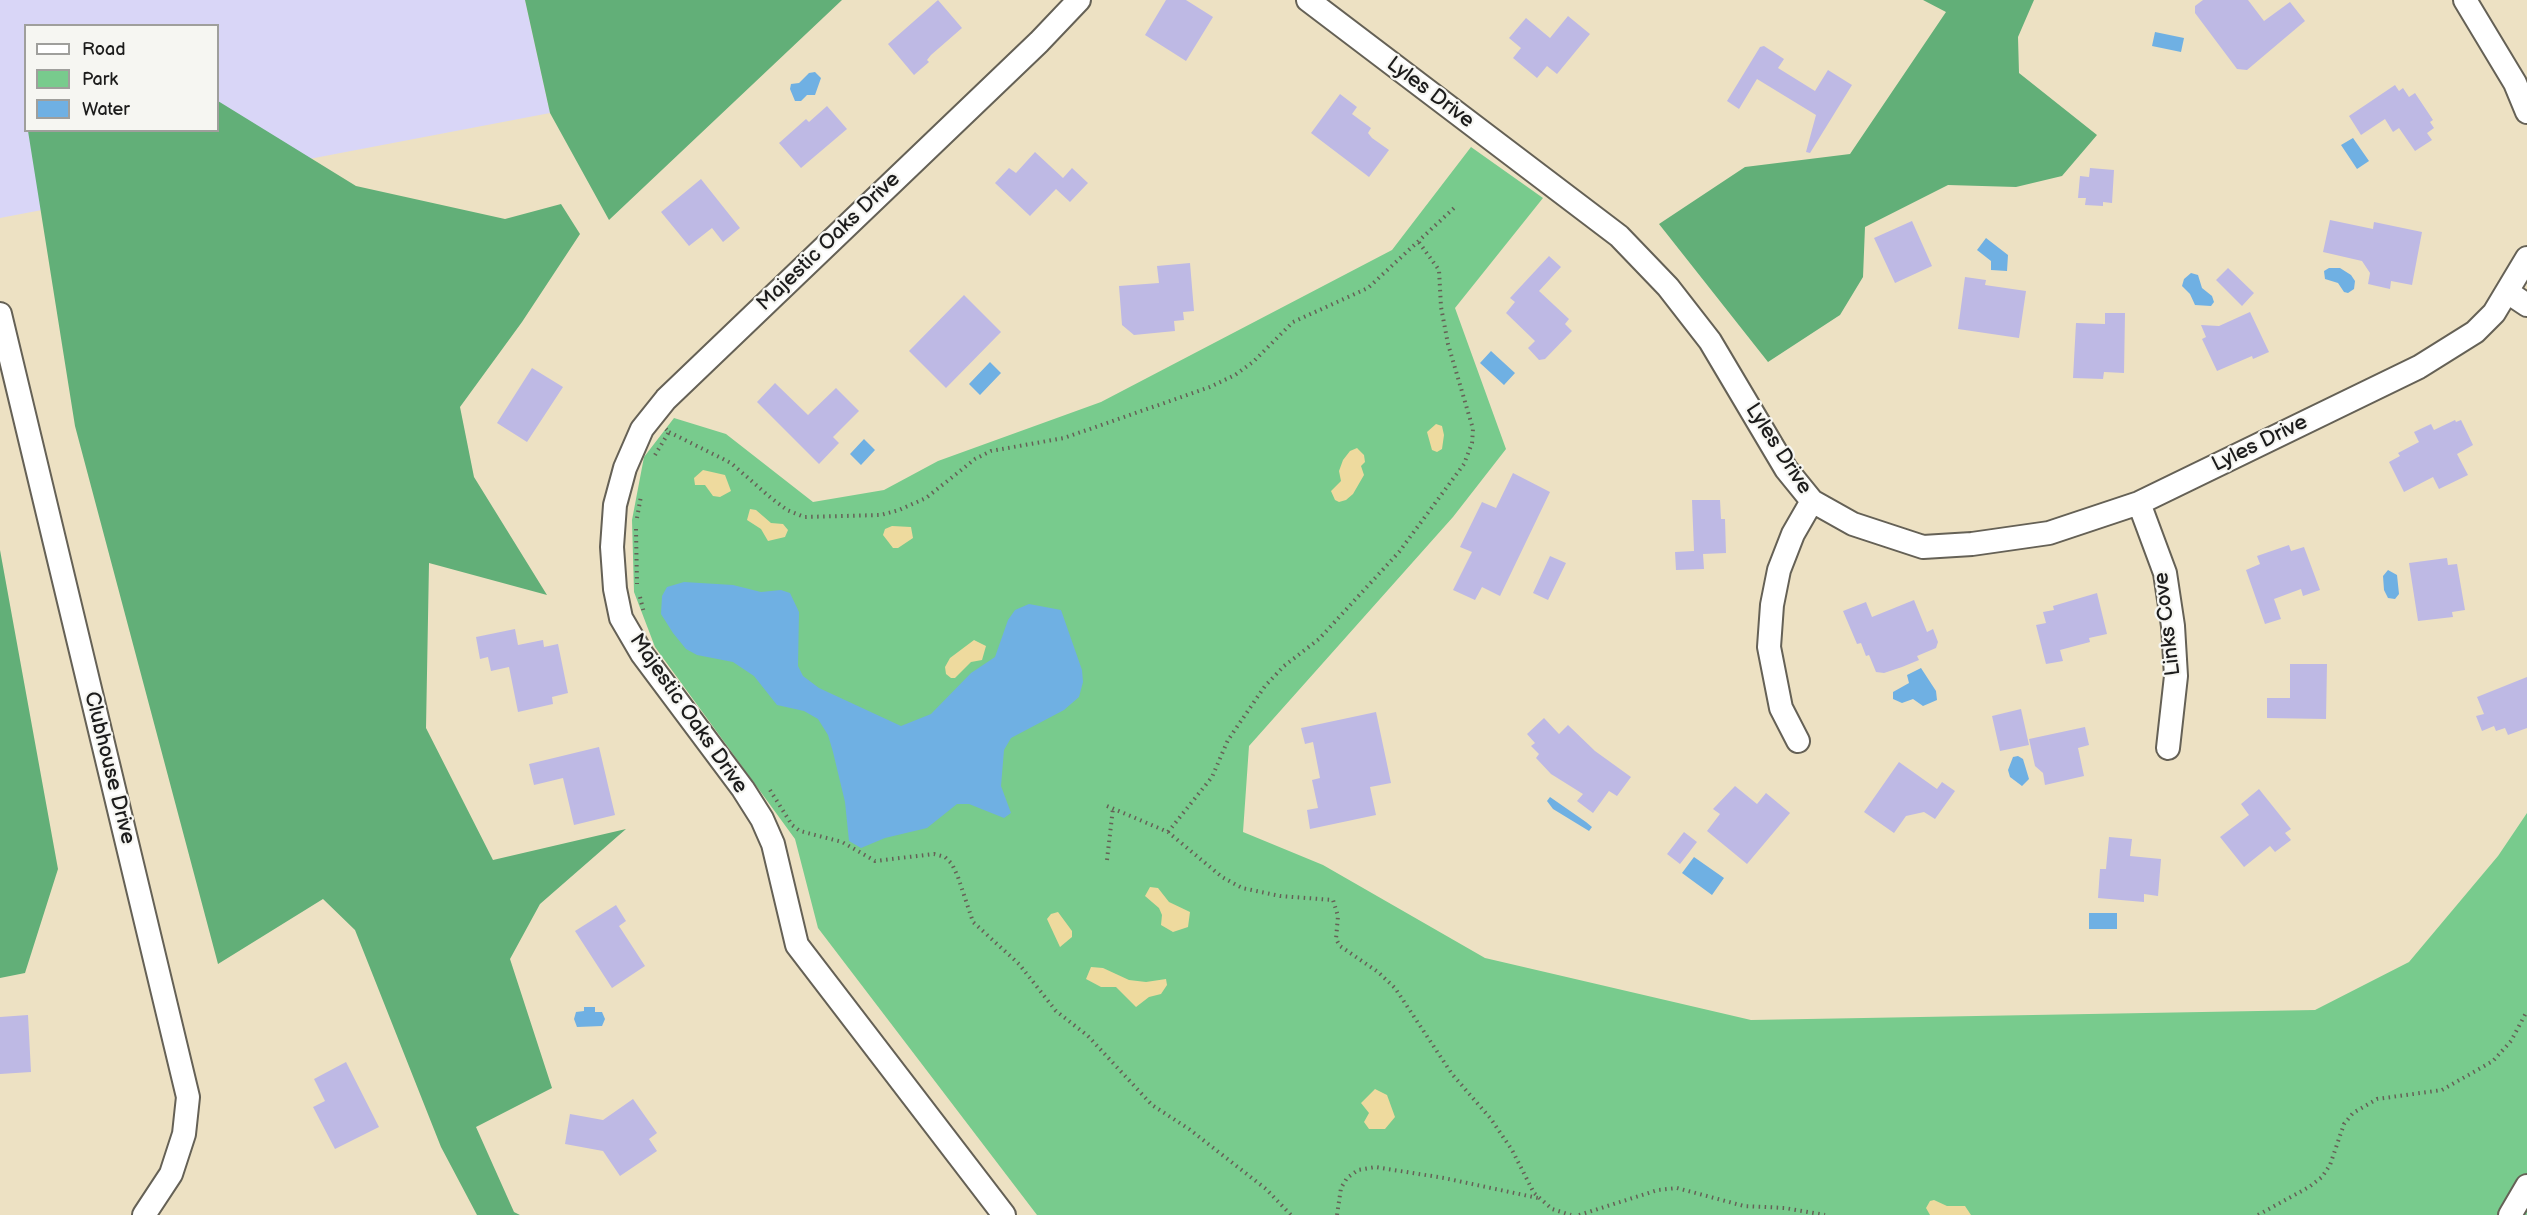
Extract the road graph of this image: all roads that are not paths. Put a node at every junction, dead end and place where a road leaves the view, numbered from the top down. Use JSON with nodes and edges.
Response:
{"nodes":[{"id":1,"x":1078,"y":0,"type":"edge"},
{"id":2,"x":1308,"y":0,"type":"edge"},
{"id":3,"x":2465,"y":0,"type":"edge"},
{"id":4,"x":2527,"y":112,"type":"edge"},
{"id":5,"x":2527,"y":258,"type":"edge"},
{"id":6,"x":2518,"y":299,"type":"edge"},
{"id":7,"x":0,"y":314,"type":"edge"},
{"id":8,"x":1812,"y":501,"type":"junction"},
{"id":9,"x":2139,"y":503,"type":"junction"},
{"id":10,"x":1798,"y":741,"type":"dead end"},
{"id":11,"x":2168,"y":748,"type":"dead end"},
{"id":12,"x":2527,"y":1186,"type":"edge"},
{"id":13,"x":155,"y":1211,"type":"edge"},
{"id":14,"x":1005,"y":1215,"type":"edge"},
{"id":15,"x":2510,"y":1215,"type":"edge"}],
"edges":[{"from":1,"to":14,"type":"street","name":"Majestic Oaks Drive"},
{"from":2,"to":8,"type":"street","name":"Lyles Drive"},
{"from":3,"to":4,"type":"street"},
{"from":5,"to":6,"type":"street","name":"Lyles Drive"},
{"from":6,"to":9,"type":"street","name":"Lyles Drive"},
{"from":7,"to":13,"type":"street","name":"Clubhouse Drive"},
{"from":8,"to":9,"type":"street","name":"Lyles Drive"},
{"from":8,"to":10,"type":"street"},
{"from":9,"to":11,"type":"street","name":"Links Cove"},
{"from":12,"to":15,"type":"street"}]}
